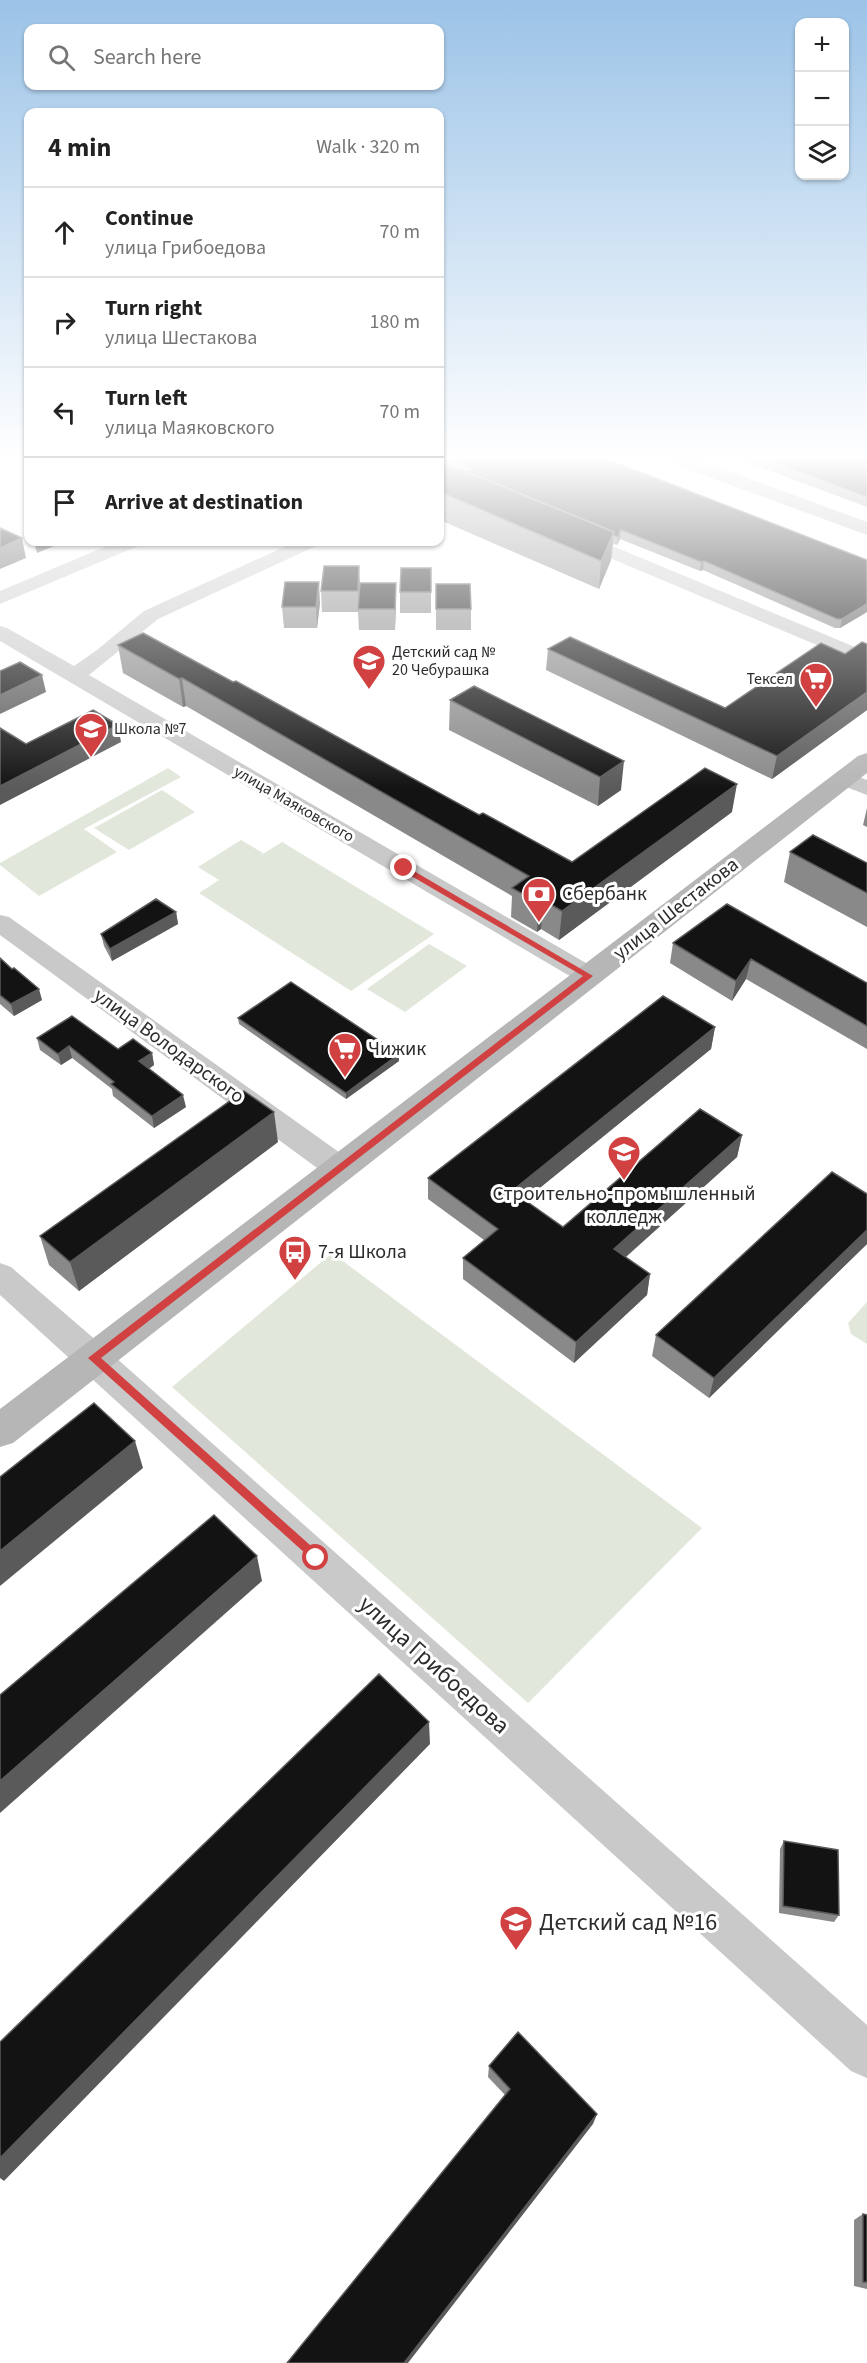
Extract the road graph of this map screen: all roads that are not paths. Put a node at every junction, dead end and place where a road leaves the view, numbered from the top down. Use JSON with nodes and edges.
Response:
{"nodes":[{"id":1,"x":70,"y":568,"type":"edge"},
{"id":2,"x":252,"y":568,"type":"edge"},
{"id":3,"x":650,"y":568,"type":"edge"},
{"id":4,"x":0,"y":598,"type":"edge"},
{"id":5,"x":0,"y":632,"type":"edge"},
{"id":6,"x":867,"y":660,"type":"edge"},
{"id":7,"x":74,"y":675,"type":"junction"},
{"id":8,"x":859,"y":776,"type":"edge"},
{"id":9,"x":0,"y":923,"type":"edge"},
{"id":10,"x":589,"y":976,"type":"junction"},
{"id":11,"x":339,"y":1168,"type":"junction"},
{"id":12,"x":0,"y":1276,"type":"edge"},
{"id":13,"x":93,"y":1358,"type":"junction"},
{"id":14,"x":0,"y":1431,"type":"edge"},
{"id":15,"x":867,"y":2055,"type":"edge"}],
"edges":[{"from":1,"to":4,"type":"street"},
{"from":2,"to":7,"type":"street"},
{"from":3,"to":6,"type":"street"},
{"from":5,"to":7,"type":"street","name":"улица Маяковского"},
{"from":7,"to":10,"type":"street","name":"улица Маяковского"},
{"from":8,"to":10,"type":"main road","name":"улица Шестакова"},
{"from":9,"to":11,"type":"street","name":"улица Володарского"},
{"from":10,"to":11,"type":"main road","name":"улица Шестакова"},
{"from":11,"to":13,"type":"main road","name":"улица Шестакова"},
{"from":12,"to":13,"type":"street","name":"улица Грибоедова"},
{"from":13,"to":14,"type":"main road","name":"улица Шестакова"},
{"from":13,"to":15,"type":"street","name":"улица Грибоедова"}]}
